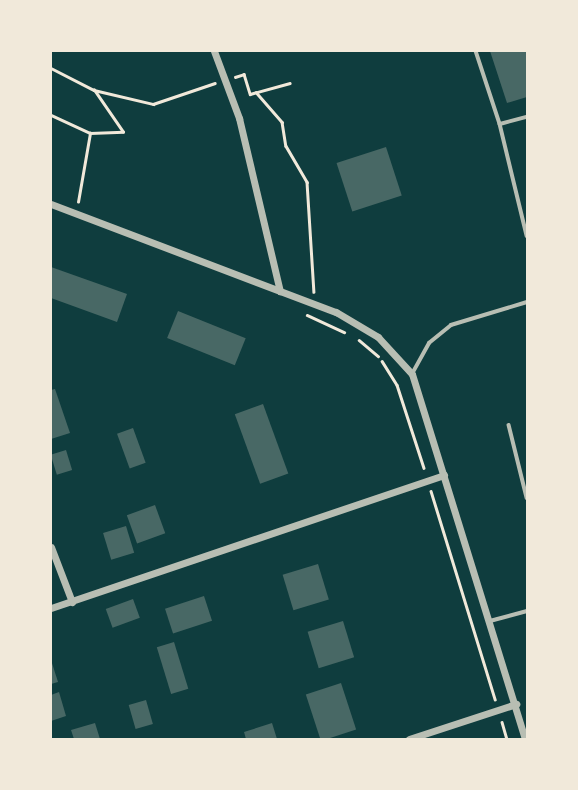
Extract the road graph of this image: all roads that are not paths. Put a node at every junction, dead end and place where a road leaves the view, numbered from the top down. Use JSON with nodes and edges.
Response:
{"nodes":[{"id":1,"x":214,"y":51,"type":"edge"},
{"id":2,"x":476,"y":51,"type":"edge"},
{"id":3,"x":527,"y":117,"type":"edge"},
{"id":4,"x":500,"y":124,"type":"junction"},
{"id":5,"x":51,"y":204,"type":"edge"},
{"id":6,"x":527,"y":236,"type":"edge"},
{"id":7,"x":280,"y":291,"type":"junction"},
{"id":8,"x":527,"y":302,"type":"edge"},
{"id":9,"x":412,"y":374,"type":"junction"},
{"id":10,"x":509,"y":425,"type":"dead end"},
{"id":11,"x":444,"y":475,"type":"junction"},
{"id":12,"x":527,"y":498,"type":"edge"},
{"id":13,"x":51,"y":547,"type":"edge"},
{"id":14,"x":72,"y":602,"type":"junction"},
{"id":15,"x":51,"y":608,"type":"edge"},
{"id":16,"x":527,"y":611,"type":"edge"},
{"id":17,"x":490,"y":621,"type":"junction"},
{"id":18,"x":516,"y":704,"type":"junction"},
{"id":19,"x":409,"y":739,"type":"edge"},
{"id":20,"x":525,"y":739,"type":"edge"}],
"edges":[{"from":1,"to":7,"type":"street"},
{"from":2,"to":4,"type":"lane"},
{"from":3,"to":4,"type":"lane"},
{"from":4,"to":6,"type":"lane"},
{"from":5,"to":7,"type":"street"},
{"from":7,"to":9,"type":"street"},
{"from":8,"to":9,"type":"lane"},
{"from":9,"to":11,"type":"street"},
{"from":10,"to":12,"type":"lane"},
{"from":11,"to":14,"type":"street"},
{"from":11,"to":17,"type":"street"},
{"from":13,"to":14,"type":"street"},
{"from":14,"to":15,"type":"street"},
{"from":16,"to":17,"type":"lane"},
{"from":17,"to":18,"type":"street"},
{"from":18,"to":19,"type":"street"},
{"from":18,"to":20,"type":"street"}]}
